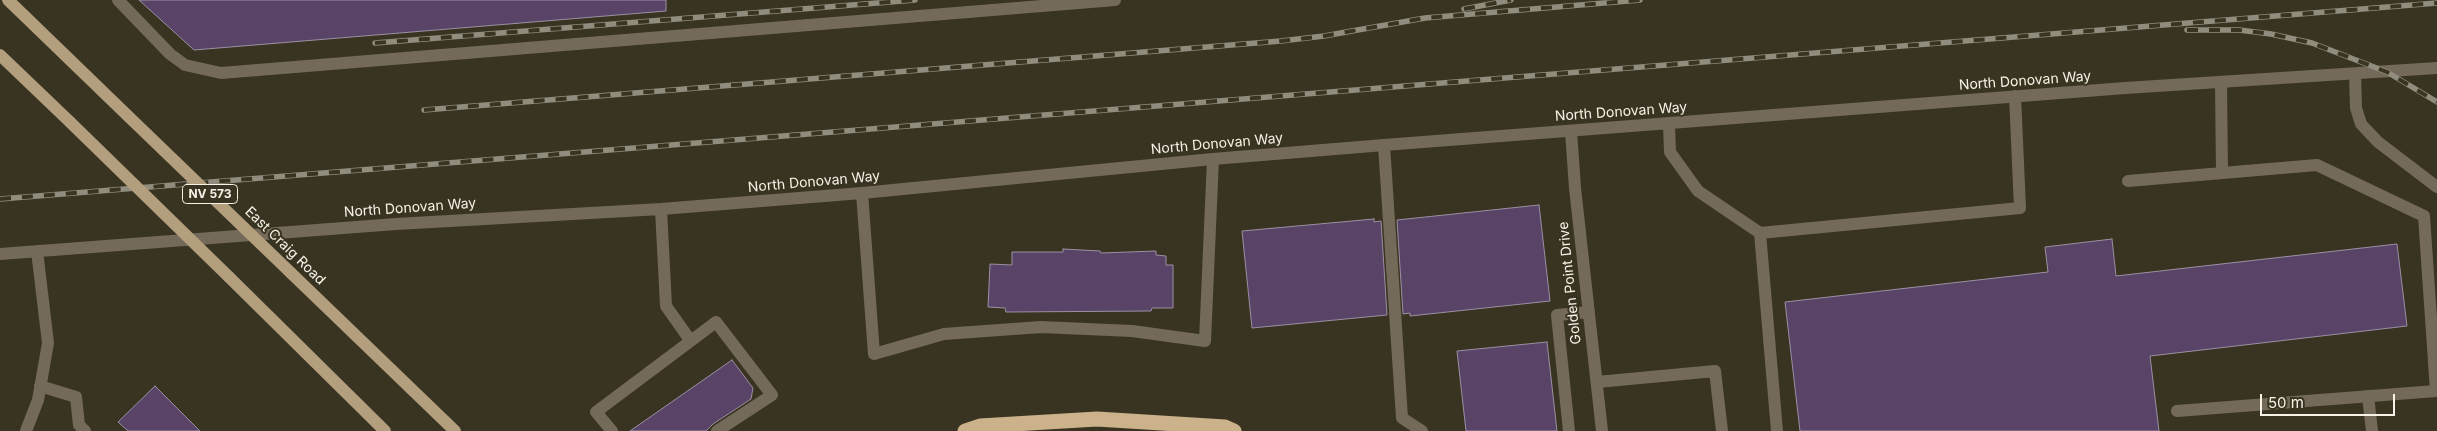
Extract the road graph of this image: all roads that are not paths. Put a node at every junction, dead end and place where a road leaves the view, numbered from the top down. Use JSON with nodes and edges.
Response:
{"nodes":[{"id":1,"x":8,"y":0,"type":"edge"},
{"id":2,"x":118,"y":0,"type":"edge"},
{"id":3,"x":1115,"y":0,"type":"edge"},
{"id":4,"x":0,"y":55,"type":"edge"},
{"id":5,"x":2437,"y":68,"type":"edge"},
{"id":6,"x":2355,"y":74,"type":"junction"},
{"id":7,"x":2221,"y":82,"type":"junction"},
{"id":8,"x":2015,"y":96,"type":"junction"},
{"id":9,"x":1669,"y":124,"type":"junction"},
{"id":10,"x":1570,"y":131,"type":"junction"},
{"id":11,"x":1384,"y":145,"type":"junction"},
{"id":12,"x":1213,"y":159,"type":"junction"},
{"id":13,"x":2222,"y":173,"type":"junction"},
{"id":14,"x":2128,"y":181,"type":"dead end"},
{"id":15,"x":2437,"y":187,"type":"edge"},
{"id":16,"x":862,"y":193,"type":"junction"},
{"id":17,"x":661,"y":209,"type":"junction"},
{"id":18,"x":1760,"y":233,"type":"junction"},
{"id":19,"x":37,"y":251,"type":"junction"},
{"id":20,"x":0,"y":254,"type":"edge"},
{"id":21,"x":1589,"y":312,"type":"junction"},
{"id":22,"x":690,"y":340,"type":"junction"},
{"id":23,"x":1597,"y":382,"type":"junction"},
{"id":24,"x":40,"y":386,"type":"junction"},
{"id":25,"x":2368,"y":396,"type":"junction"},
{"id":26,"x":2177,"y":411,"type":"dead end"},
{"id":27,"x":26,"y":431,"type":"edge"},
{"id":28,"x":85,"y":431,"type":"edge"},
{"id":29,"x":385,"y":431,"type":"edge"},
{"id":30,"x":455,"y":431,"type":"edge"},
{"id":31,"x":612,"y":431,"type":"edge"},
{"id":32,"x":717,"y":431,"type":"edge"},
{"id":33,"x":965,"y":431,"type":"edge"},
{"id":34,"x":1234,"y":431,"type":"edge"},
{"id":35,"x":1422,"y":431,"type":"edge"},
{"id":36,"x":1569,"y":431,"type":"edge"},
{"id":37,"x":1602,"y":431,"type":"edge"},
{"id":38,"x":1722,"y":431,"type":"edge"},
{"id":39,"x":1778,"y":431,"type":"edge"},
{"id":40,"x":2372,"y":431,"type":"edge"}],
"edges":[{"from":1,"to":30,"type":"main road","name":"East Craig Road","number":"NV 573","bridge":true},
{"from":2,"to":3,"type":"street"},
{"from":4,"to":29,"type":"main road","number":"NV 573","bridge":true},
{"from":5,"to":6,"type":"street","name":"North Donovan Way"},
{"from":6,"to":7,"type":"street","name":"North Donovan Way"},
{"from":6,"to":15,"type":"street"},
{"from":7,"to":8,"type":"street","name":"North Donovan Way"},
{"from":7,"to":13,"type":"street"},
{"from":8,"to":9,"type":"street","name":"North Donovan Way"},
{"from":8,"to":18,"type":"street"},
{"from":9,"to":10,"type":"street","name":"North Donovan Way"},
{"from":9,"to":18,"type":"street"},
{"from":10,"to":11,"type":"street","name":"North Donovan Way"},
{"from":10,"to":21,"type":"street","name":"Golden Point Drive"},
{"from":11,"to":12,"type":"street","name":"North Donovan Way"},
{"from":11,"to":35,"type":"street"},
{"from":12,"to":16,"type":"street","name":"North Donovan Way"},
{"from":12,"to":16,"type":"street"},
{"from":13,"to":14,"type":"street"},
{"from":13,"to":25,"type":"street"},
{"from":16,"to":17,"type":"street","name":"North Donovan Way"},
{"from":17,"to":19,"type":"street","name":"North Donovan Way"},
{"from":17,"to":22,"type":"street"},
{"from":18,"to":39,"type":"street"},
{"from":19,"to":20,"type":"street","name":"North Donovan Way"},
{"from":19,"to":24,"type":"street"},
{"from":21,"to":23,"type":"street","name":"Golden Point Drive"},
{"from":21,"to":36,"type":"street"},
{"from":22,"to":31,"type":"street"},
{"from":22,"to":32,"type":"street"},
{"from":23,"to":37,"type":"street","name":"Golden Point Drive"},
{"from":23,"to":38,"type":"street"},
{"from":24,"to":27,"type":"street"},
{"from":24,"to":28,"type":"street"},
{"from":25,"to":26,"type":"street"},
{"from":25,"to":40,"type":"street"},
{"from":33,"to":34,"type":"highway"}]}
